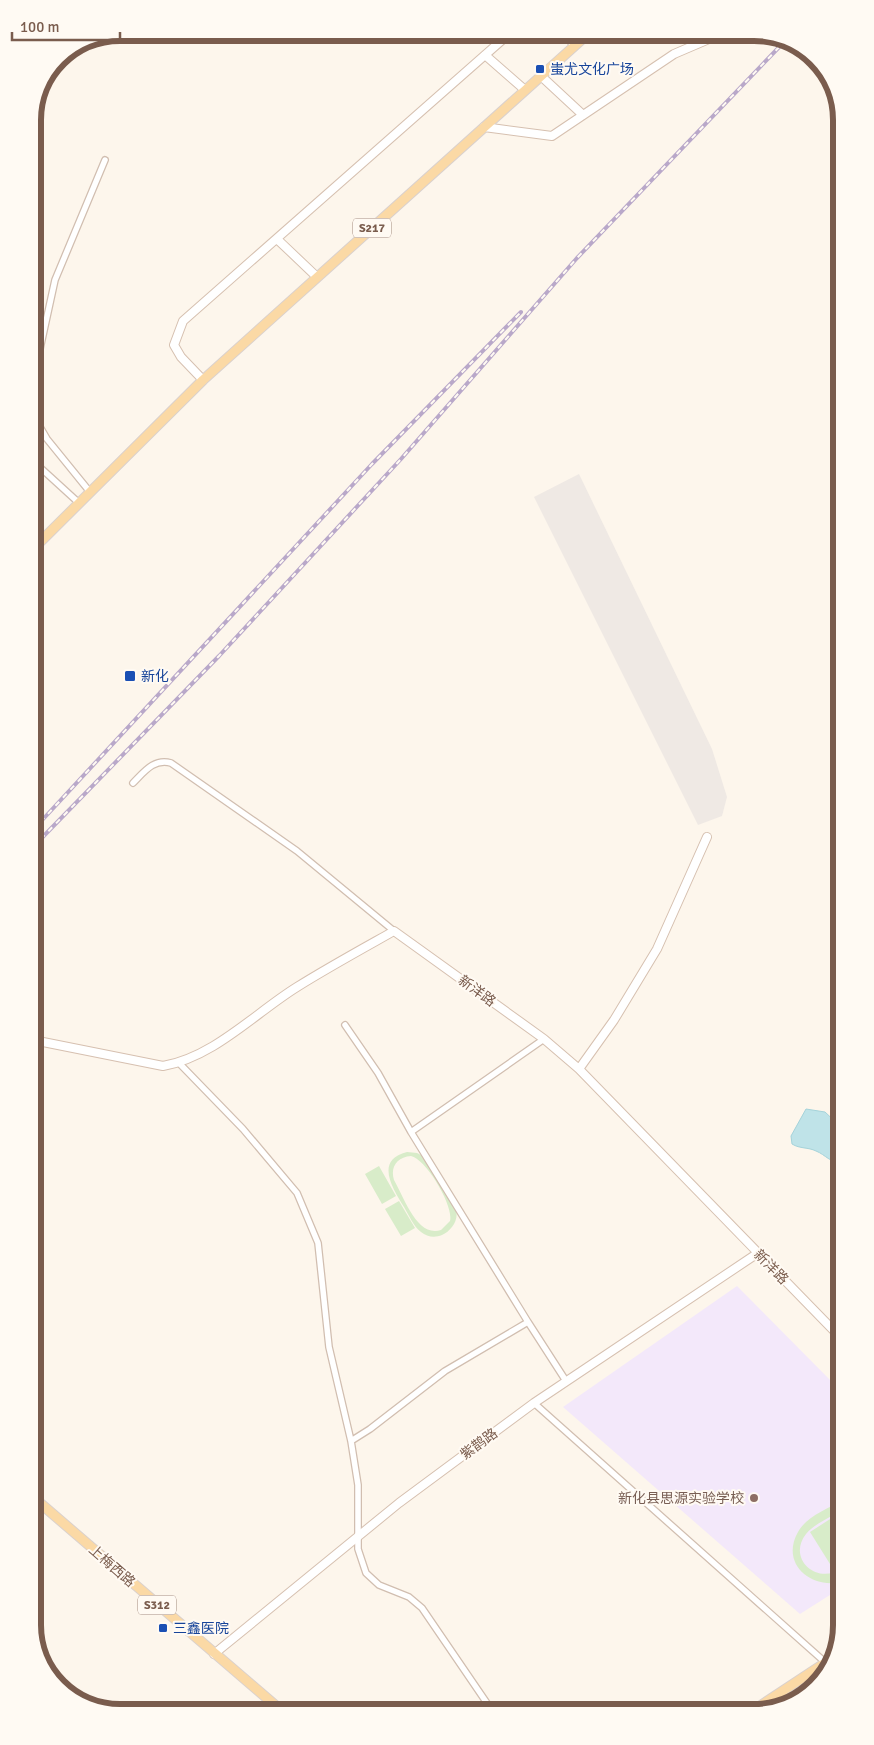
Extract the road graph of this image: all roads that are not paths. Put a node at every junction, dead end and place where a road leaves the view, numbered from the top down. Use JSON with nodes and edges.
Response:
{"nodes":[{"id":1,"x":501,"y":41,"type":"edge"},
{"id":2,"x":571,"y":41,"type":"edge"},
{"id":3,"x":580,"y":41,"type":"edge"},
{"id":4,"x":704,"y":41,"type":"edge"},
{"id":5,"x":575,"y":45,"type":"junction"},
{"id":6,"x":485,"y":55,"type":"junction"},
{"id":7,"x":541,"y":76,"type":"junction"},
{"id":8,"x":525,"y":90,"type":"junction"},
{"id":9,"x":583,"y":115,"type":"junction"},
{"id":10,"x":484,"y":127,"type":"junction"},
{"id":11,"x":106,"y":160,"type":"dead end"},
{"id":12,"x":276,"y":239,"type":"junction"},
{"id":13,"x":317,"y":277,"type":"junction"},
{"id":14,"x":41,"y":334,"type":"edge"},
{"id":15,"x":203,"y":380,"type":"junction"},
{"id":16,"x":41,"y":429,"type":"edge"},
{"id":17,"x":41,"y":467,"type":"edge"},
{"id":18,"x":90,"y":492,"type":"junction"},
{"id":19,"x":79,"y":503,"type":"junction"},
{"id":20,"x":41,"y":541,"type":"edge"},
{"id":21,"x":133,"y":783,"type":"dead end"},
{"id":22,"x":706,"y":837,"type":"dead end"},
{"id":23,"x":394,"y":931,"type":"junction"},
{"id":24,"x":345,"y":1025,"type":"dead end"},
{"id":25,"x":544,"y":1039,"type":"junction"},
{"id":26,"x":41,"y":1042,"type":"edge"},
{"id":27,"x":180,"y":1063,"type":"junction"},
{"id":28,"x":578,"y":1069,"type":"junction"},
{"id":29,"x":411,"y":1132,"type":"junction"},
{"id":30,"x":758,"y":1253,"type":"junction"},
{"id":31,"x":528,"y":1322,"type":"junction"},
{"id":32,"x":833,"y":1329,"type":"edge"},
{"id":33,"x":566,"y":1381,"type":"junction"},
{"id":34,"x":534,"y":1403,"type":"junction"},
{"id":35,"x":351,"y":1441,"type":"junction"},
{"id":36,"x":41,"y":1505,"type":"edge"},
{"id":37,"x":357,"y":1536,"type":"junction"},
{"id":38,"x":214,"y":1654,"type":"junction"},
{"id":39,"x":826,"y":1658,"type":"edge"},
{"id":40,"x":821,"y":1666,"type":"edge"},
{"id":41,"x":766,"y":1702,"type":"edge"},
{"id":42,"x":273,"y":1704,"type":"edge"},
{"id":43,"x":488,"y":1704,"type":"edge"}],
"edges":[{"from":1,"to":6,"type":"street"},
{"from":2,"to":5,"type":"street"},
{"from":3,"to":5,"type":"main road","number":"S217"},
{"from":4,"to":9,"type":"street"},
{"from":5,"to":7,"type":"main road","number":"S217"},
{"from":6,"to":8,"type":"street"},
{"from":6,"to":12,"type":"street"},
{"from":7,"to":8,"type":"main road","number":"S217"},
{"from":7,"to":9,"type":"street"},
{"from":8,"to":10,"type":"main road","number":"S217"},
{"from":9,"to":10,"type":"street"},
{"from":10,"to":13,"type":"main road","number":"S217"},
{"from":11,"to":14,"type":"street"},
{"from":12,"to":13,"type":"street"},
{"from":12,"to":15,"type":"street"},
{"from":13,"to":15,"type":"main road","number":"S217"},
{"from":15,"to":18,"type":"main road","number":"S217"},
{"from":16,"to":18,"type":"street"},
{"from":17,"to":19,"type":"street"},
{"from":18,"to":19,"type":"main road","number":"S217"},
{"from":19,"to":20,"type":"main road","number":"S217"},
{"from":21,"to":23,"type":"street"},
{"from":22,"to":28,"type":"street"},
{"from":23,"to":25,"type":"street","name":"新洋路"},
{"from":23,"to":27,"type":"street"},
{"from":24,"to":29,"type":"street"},
{"from":25,"to":28,"type":"street","name":"新洋路"},
{"from":25,"to":29,"type":"street"},
{"from":26,"to":27,"type":"street"},
{"from":27,"to":35,"type":"street"},
{"from":28,"to":30,"type":"street","name":"新洋路"},
{"from":29,"to":31,"type":"street"},
{"from":30,"to":32,"type":"street","name":"新洋路"},
{"from":30,"to":33,"type":"street","name":"紫鹊路"},
{"from":31,"to":33,"type":"street"},
{"from":31,"to":35,"type":"street"},
{"from":33,"to":34,"type":"street","name":"紫鹊路"},
{"from":34,"to":37,"type":"street","name":"紫鹊路"},
{"from":34,"to":39,"type":"street"},
{"from":35,"to":37,"type":"street"},
{"from":36,"to":38,"type":"main road","name":"上梅西路","number":"S312"},
{"from":37,"to":38,"type":"street","name":"紫鹊路"},
{"from":37,"to":43,"type":"street"},
{"from":38,"to":42,"type":"main road","name":"上梅西路","number":"S312"},
{"from":40,"to":41,"type":"main road"}]}
